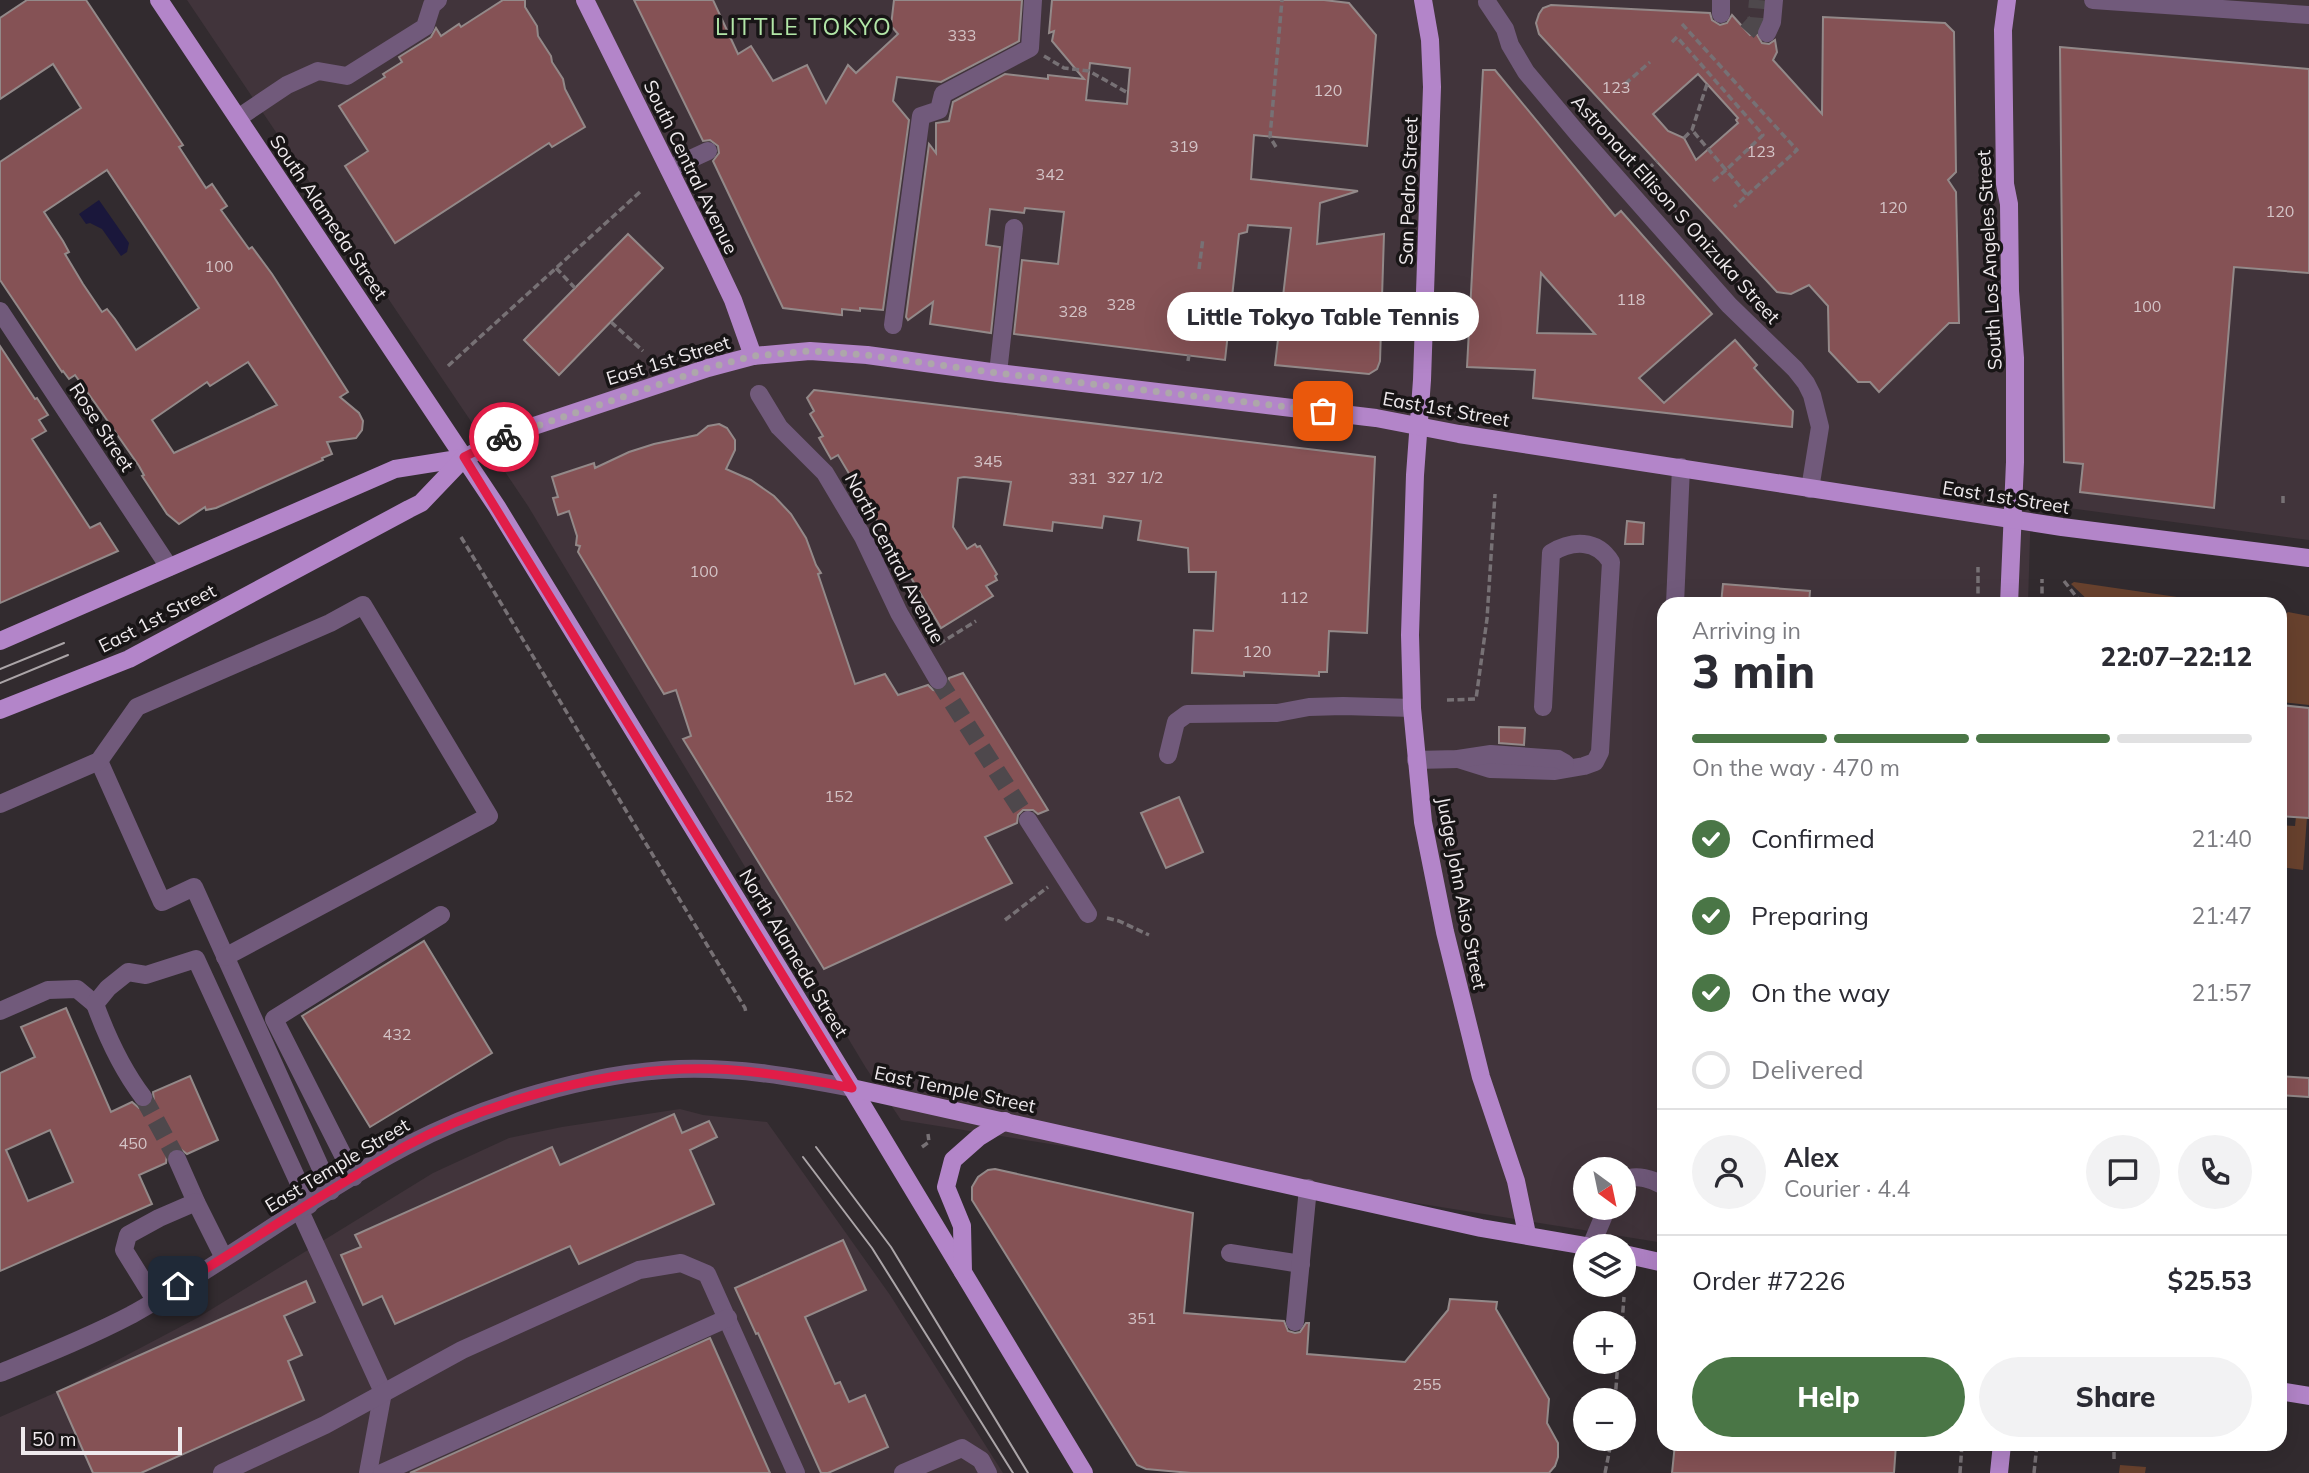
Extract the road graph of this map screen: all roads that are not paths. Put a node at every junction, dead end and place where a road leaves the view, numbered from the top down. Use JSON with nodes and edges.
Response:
{"nodes":[{"id":1,"x":159,"y":0,"type":"edge"},
{"id":2,"x":438,"y":0,"type":"edge"},
{"id":3,"x":584,"y":0,"type":"edge"},
{"id":4,"x":1033,"y":0,"type":"edge"},
{"id":5,"x":1423,"y":0,"type":"edge"},
{"id":6,"x":1774,"y":0,"type":"edge"},
{"id":7,"x":2007,"y":0,"type":"edge"},
{"id":8,"x":2092,"y":0,"type":"edge"},
{"id":9,"x":1487,"y":2,"type":"dead end"},
{"id":10,"x":2309,"y":15,"type":"edge"},
{"id":11,"x":1767,"y":33,"type":"dead end"},
{"id":12,"x":238,"y":118,"type":"junction"},
{"id":13,"x":708,"y":152,"type":"dead end"},
{"id":14,"x":669,"y":169,"type":"junction"},
{"id":15,"x":1014,"y":228,"type":"dead end"},
{"id":16,"x":0,"y":311,"type":"edge"},
{"id":17,"x":893,"y":325,"type":"dead end"},
{"id":18,"x":753,"y":356,"type":"junction"},
{"id":19,"x":998,"y":373,"type":"junction"},
{"id":20,"x":760,"y":394,"type":"dead end"},
{"id":21,"x":1418,"y":426,"type":"junction"},
{"id":22,"x":464,"y":457,"type":"junction"},
{"id":23,"x":1681,"y":467,"type":"junction"},
{"id":24,"x":1810,"y":489,"type":"junction"},
{"id":25,"x":2014,"y":518,"type":"junction"},
{"id":26,"x":2309,"y":558,"type":"edge"},
{"id":27,"x":169,"y":567,"type":"junction"},
{"id":28,"x":1675,"y":597,"type":"edge"},
{"id":29,"x":2010,"y":597,"type":"edge"},
{"id":30,"x":0,"y":641,"type":"edge"},
{"id":31,"x":938,"y":680,"type":"tunnel mouth"},
{"id":32,"x":1543,"y":707,"type":"dead end"},
{"id":33,"x":1412,"y":708,"type":"junction"},
{"id":34,"x":0,"y":710,"type":"edge"},
{"id":35,"x":1168,"y":755,"type":"dead end"},
{"id":36,"x":1416,"y":760,"type":"junction"},
{"id":37,"x":99,"y":761,"type":"junction"},
{"id":38,"x":0,"y":804,"type":"edge"},
{"id":39,"x":1028,"y":820,"type":"tunnel mouth"},
{"id":40,"x":1088,"y":914,"type":"road end"},
{"id":41,"x":441,"y":915,"type":"dead end"},
{"id":42,"x":225,"y":957,"type":"junction"},
{"id":43,"x":95,"y":1004,"type":"junction"},
{"id":44,"x":0,"y":1011,"type":"edge"},
{"id":45,"x":852,"y":1088,"type":"junction"},
{"id":46,"x":143,"y":1097,"type":"tunnel mouth"},
{"id":47,"x":1005,"y":1121,"type":"junction"},
{"id":48,"x":177,"y":1159,"type":"tunnel mouth"},
{"id":49,"x":354,"y":1177,"type":"junction"},
{"id":50,"x":1636,"y":1177,"type":"edge"},
{"id":51,"x":1657,"y":1183,"type":"edge"},
{"id":52,"x":1308,"y":1188,"type":"junction"},
{"id":53,"x":331,"y":1191,"type":"junction"},
{"id":54,"x":195,"y":1202,"type":"junction"},
{"id":55,"x":305,"y":1208,"type":"junction"},
{"id":56,"x":1527,"y":1234,"type":"junction"},
{"id":57,"x":1573,"y":1243,"type":"edge"},
{"id":58,"x":1230,"y":1253,"type":"dead end"},
{"id":59,"x":1636,"y":1257,"type":"edge"},
{"id":60,"x":224,"y":1258,"type":"junction"},
{"id":61,"x":1657,"y":1261,"type":"edge"},
{"id":62,"x":1301,"y":1264,"type":"junction"},
{"id":63,"x":963,"y":1273,"type":"junction"},
{"id":64,"x":155,"y":1300,"type":"junction"},
{"id":65,"x":728,"y":1318,"type":"junction"},
{"id":66,"x":1295,"y":1322,"type":"dead end"},
{"id":67,"x":0,"y":1373,"type":"edge"},
{"id":68,"x":383,"y":1392,"type":"junction"},
{"id":69,"x":2287,"y":1392,"type":"edge"},
{"id":70,"x":2309,"y":1396,"type":"edge"},
{"id":71,"x":2001,"y":1451,"type":"edge"},
{"id":72,"x":228,"y":1472,"type":"edge"},
{"id":73,"x":368,"y":1473,"type":"edge"},
{"id":74,"x":382,"y":1473,"type":"edge"},
{"id":75,"x":796,"y":1473,"type":"edge"},
{"id":76,"x":903,"y":1473,"type":"edge"},
{"id":77,"x":988,"y":1473,"type":"edge"},
{"id":78,"x":1084,"y":1473,"type":"edge"},
{"id":79,"x":1999,"y":1473,"type":"edge"}],
"edges":[{"from":1,"to":12,"type":"main road","name":"South Alameda Street"},
{"from":2,"to":12,"type":"street"},
{"from":3,"to":14,"type":"main road","name":"South Central Avenue"},
{"from":4,"to":17,"type":"street"},
{"from":5,"to":21,"type":"main road","name":"San Pedro Street"},
{"from":6,"to":11,"type":"street"},
{"from":7,"to":25,"type":"main road","name":"South Los Angeles Street"},
{"from":8,"to":10,"type":"street"},
{"from":9,"to":24,"type":"street","name":"Astronaut Ellison S Onizuka Street"},
{"from":12,"to":22,"type":"main road","name":"South Alameda Street"},
{"from":13,"to":14,"type":"street"},
{"from":14,"to":18,"type":"main road","name":"South Central Avenue"},
{"from":15,"to":19,"type":"street"},
{"from":16,"to":27,"type":"street","name":"Rose Street"},
{"from":18,"to":19,"type":"main road","name":"East 1st Street"},
{"from":18,"to":22,"type":"main road","name":"East 1st Street"},
{"from":19,"to":21,"type":"main road","name":"East 1st Street"},
{"from":20,"to":31,"type":"street","name":"North Central Avenue"},
{"from":21,"to":23,"type":"main road","name":"East 1st Street"},
{"from":21,"to":33,"type":"main road","name":"Judge John Aiso Street"},
{"from":22,"to":27,"type":"main road","name":"East 1st Street"},
{"from":22,"to":34,"type":"main road","name":"East 1st Street"},
{"from":22,"to":45,"type":"main road","name":"North Alameda Street"},
{"from":23,"to":24,"type":"main road","name":"East 1st Street"},
{"from":23,"to":28,"type":"street"},
{"from":24,"to":25,"type":"main road","name":"East 1st Street"},
{"from":25,"to":26,"type":"main road","name":"East 1st Street"},
{"from":25,"to":29,"type":"main road","name":"South Los Angeles Street"},
{"from":27,"to":30,"type":"main road","name":"East 1st Street"},
{"from":32,"to":36,"type":"street"},
{"from":33,"to":35,"type":"street"},
{"from":33,"to":36,"type":"main road","name":"Judge John Aiso Street"},
{"from":36,"to":56,"type":"main road","name":"Judge John Aiso Street"},
{"from":37,"to":38,"type":"street"},
{"from":37,"to":42,"type":"street"},
{"from":37,"to":42,"type":"street"},
{"from":39,"to":40,"type":"street"},
{"from":41,"to":49,"type":"street"},
{"from":42,"to":53,"type":"street"},
{"from":43,"to":44,"type":"street"},
{"from":43,"to":46,"type":"street"},
{"from":43,"to":55,"type":"street"},
{"from":45,"to":47,"type":"main road","name":"East Temple Street"},
{"from":45,"to":49,"type":"street","name":"East Temple Street"},
{"from":45,"to":63,"type":"main road","name":"North Alameda Street"},
{"from":47,"to":52,"type":"main road","name":"East Temple Street"},
{"from":47,"to":63,"type":"main road"},
{"from":48,"to":54,"type":"street"},
{"from":49,"to":53,"type":"street","name":"East Temple Street"},
{"from":50,"to":51,"type":"street"},
{"from":52,"to":56,"type":"main road","name":"East Temple Street"},
{"from":52,"to":62,"type":"street"},
{"from":53,"to":55,"type":"street","name":"East Temple Street"},
{"from":54,"to":60,"type":"street"},
{"from":54,"to":64,"type":"street"},
{"from":55,"to":60,"type":"street","name":"East Temple Street"},
{"from":55,"to":68,"type":"street"},
{"from":56,"to":57,"type":"main road","name":"East Temple Street"},
{"from":58,"to":62,"type":"street"},
{"from":59,"to":61,"type":"main road"},
{"from":60,"to":64,"type":"street","name":"East Temple Street"},
{"from":62,"to":66,"type":"street"},
{"from":63,"to":78,"type":"main road","name":"North Alameda Street"},
{"from":64,"to":67,"type":"street","name":"East Temple Street"},
{"from":65,"to":68,"type":"street"},
{"from":65,"to":74,"type":"street"},
{"from":65,"to":75,"type":"street"},
{"from":68,"to":72,"type":"street"},
{"from":68,"to":73,"type":"street"},
{"from":69,"to":70,"type":"main road"},
{"from":71,"to":79,"type":"main road"},
{"from":76,"to":77,"type":"street"}]}
